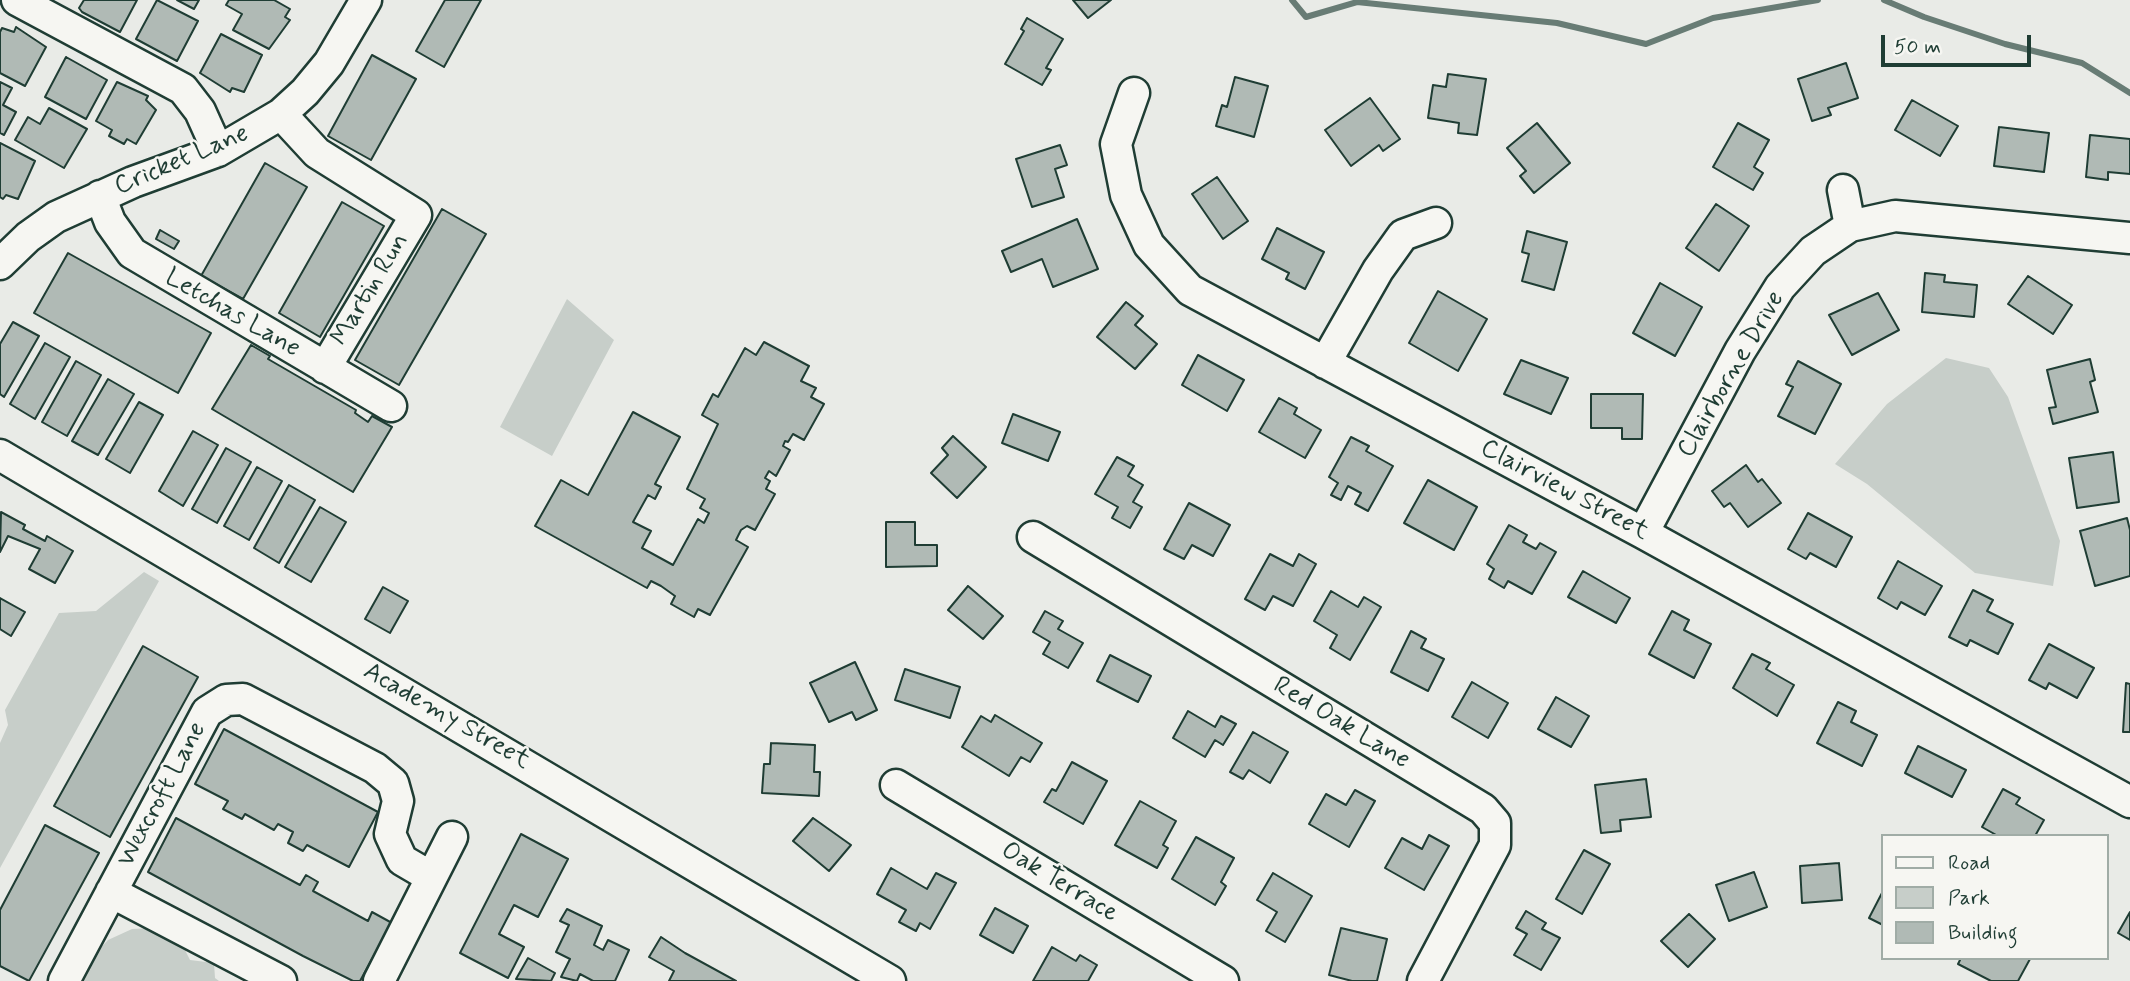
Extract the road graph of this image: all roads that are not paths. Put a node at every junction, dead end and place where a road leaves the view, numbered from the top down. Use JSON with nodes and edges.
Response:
{"nodes":[{"id":1,"x":17,"y":0,"type":"edge"},
{"id":2,"x":366,"y":0,"type":"edge"},
{"id":3,"x":1134,"y":93,"type":"dead end"},
{"id":4,"x":281,"y":114,"type":"junction"},
{"id":5,"x":218,"y":151,"type":"junction"},
{"id":6,"x":1843,"y":190,"type":"dead end"},
{"id":7,"x":100,"y":196,"type":"junction"},
{"id":8,"x":1436,"y":223,"type":"dead end"},
{"id":9,"x":1850,"y":226,"type":"junction"},
{"id":10,"x":2130,"y":238,"type":"edge"},
{"id":11,"x":0,"y":264,"type":"edge"},
{"id":12,"x":1325,"y":363,"type":"junction"},
{"id":13,"x":325,"y":368,"type":"junction"},
{"id":14,"x":391,"y":406,"type":"dead end"},
{"id":15,"x":0,"y":455,"type":"edge"},
{"id":16,"x":1643,"y":533,"type":"junction"},
{"id":17,"x":1033,"y":537,"type":"dead end"},
{"id":18,"x":896,"y":785,"type":"dead end"},
{"id":19,"x":2130,"y":802,"type":"edge"},
{"id":20,"x":452,"y":837,"type":"dead end"},
{"id":21,"x":431,"y":877,"type":"junction"},
{"id":22,"x":111,"y":892,"type":"junction"},
{"id":23,"x":64,"y":981,"type":"edge"},
{"id":24,"x":281,"y":981,"type":"edge"},
{"id":25,"x":379,"y":981,"type":"edge"},
{"id":26,"x":890,"y":981,"type":"edge"},
{"id":27,"x":1223,"y":981,"type":"edge"},
{"id":28,"x":1423,"y":981,"type":"edge"}],
"edges":[{"from":1,"to":5,"type":"street"},
{"from":2,"to":4,"type":"street","name":"Cricket Lane"},
{"from":3,"to":12,"type":"street","name":"Clairview Street"},
{"from":4,"to":5,"type":"street","name":"Cricket Lane"},
{"from":4,"to":13,"type":"street","name":"Martin Run"},
{"from":5,"to":7,"type":"street","name":"Cricket Lane"},
{"from":6,"to":9,"type":"street"},
{"from":7,"to":11,"type":"street","name":"Cricket Lane"},
{"from":7,"to":13,"type":"street","name":"Letchas Lane"},
{"from":8,"to":12,"type":"street"},
{"from":9,"to":10,"type":"street","name":"Clairborne Drive"},
{"from":9,"to":16,"type":"street","name":"Clairborne Drive"},
{"from":12,"to":16,"type":"street","name":"Clairview Street"},
{"from":13,"to":14,"type":"street","name":"Letchas Lane"},
{"from":15,"to":26,"type":"street","name":"Academy Street"},
{"from":16,"to":19,"type":"street","name":"Clairview Street"},
{"from":17,"to":28,"type":"street","name":"Red Oak Lane"},
{"from":18,"to":27,"type":"street","name":"Oak Terrace"},
{"from":20,"to":21,"type":"street"},
{"from":21,"to":22,"type":"street","name":"Wexcroft Lane"},
{"from":21,"to":25,"type":"street"},
{"from":22,"to":23,"type":"street","name":"Wexcroft Lane"},
{"from":22,"to":24,"type":"street"}]}
